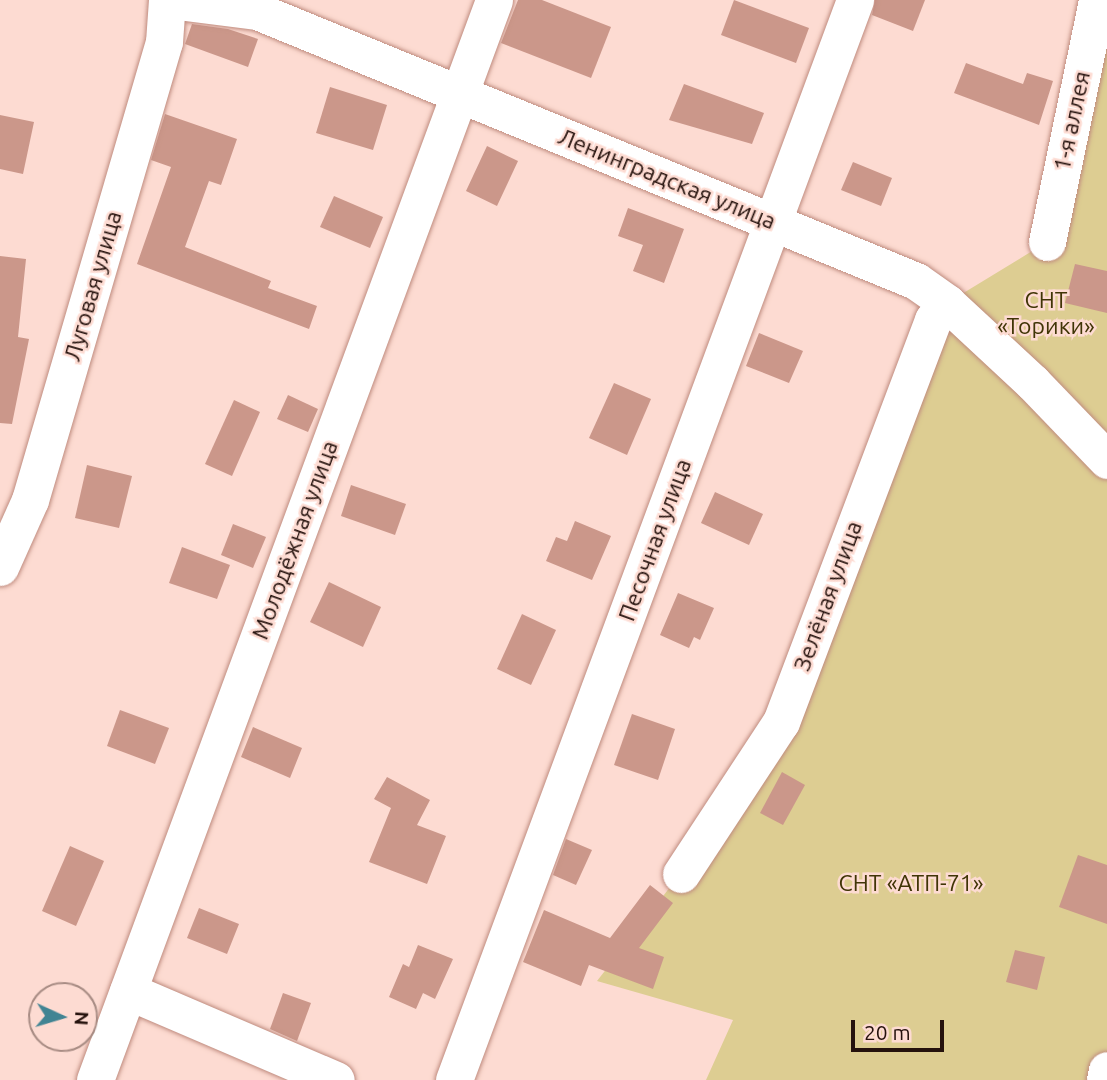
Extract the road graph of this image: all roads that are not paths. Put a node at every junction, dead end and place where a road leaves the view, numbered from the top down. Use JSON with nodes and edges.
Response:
{"nodes":[{"id":1,"x":169,"y":0,"type":"edge"},
{"id":2,"x":494,"y":0,"type":"edge"},
{"id":3,"x":855,"y":0,"type":"edge"},
{"id":4,"x":1097,"y":0,"type":"edge"},
{"id":5,"x":460,"y":94,"type":"junction"},
{"id":6,"x":773,"y":222,"type":"junction"},
{"id":7,"x":1047,"y":242,"type":"dead end"},
{"id":8,"x":947,"y":303,"type":"junction"},
{"id":9,"x":1107,"y":460,"type":"edge"},
{"id":10,"x":0,"y":567,"type":"edge"},
{"id":11,"x":681,"y":874,"type":"dead end"},
{"id":12,"x":128,"y":990,"type":"junction"},
{"id":13,"x":1107,"y":1070,"type":"edge"},
{"id":14,"x":95,"y":1080,"type":"edge"},
{"id":15,"x":336,"y":1080,"type":"edge"},
{"id":16,"x":454,"y":1080,"type":"edge"},
{"id":17,"x":1105,"y":1080,"type":"edge"}],
"edges":[{"from":1,"to":5,"type":"street","name":"Ленинградская улица"},
{"from":1,"to":10,"type":"street","name":"Луговая улица"},
{"from":2,"to":5,"type":"street","name":"Молодёжная улица"},
{"from":3,"to":6,"type":"street","name":"Песочная улица"},
{"from":4,"to":7,"type":"street","name":"1-я аллея"},
{"from":5,"to":6,"type":"street","name":"Ленинградская улица"},
{"from":5,"to":12,"type":"street","name":"Молодёжная улица"},
{"from":6,"to":8,"type":"street","name":"Ленинградская улица"},
{"from":6,"to":16,"type":"street","name":"Песочная улица"},
{"from":8,"to":9,"type":"street","name":"Ленинградская улица"},
{"from":8,"to":11,"type":"street","name":"Зелёная улица"},
{"from":12,"to":14,"type":"street","name":"Молодёжная улица"},
{"from":12,"to":15,"type":"street"},
{"from":13,"to":17,"type":"street"}]}
